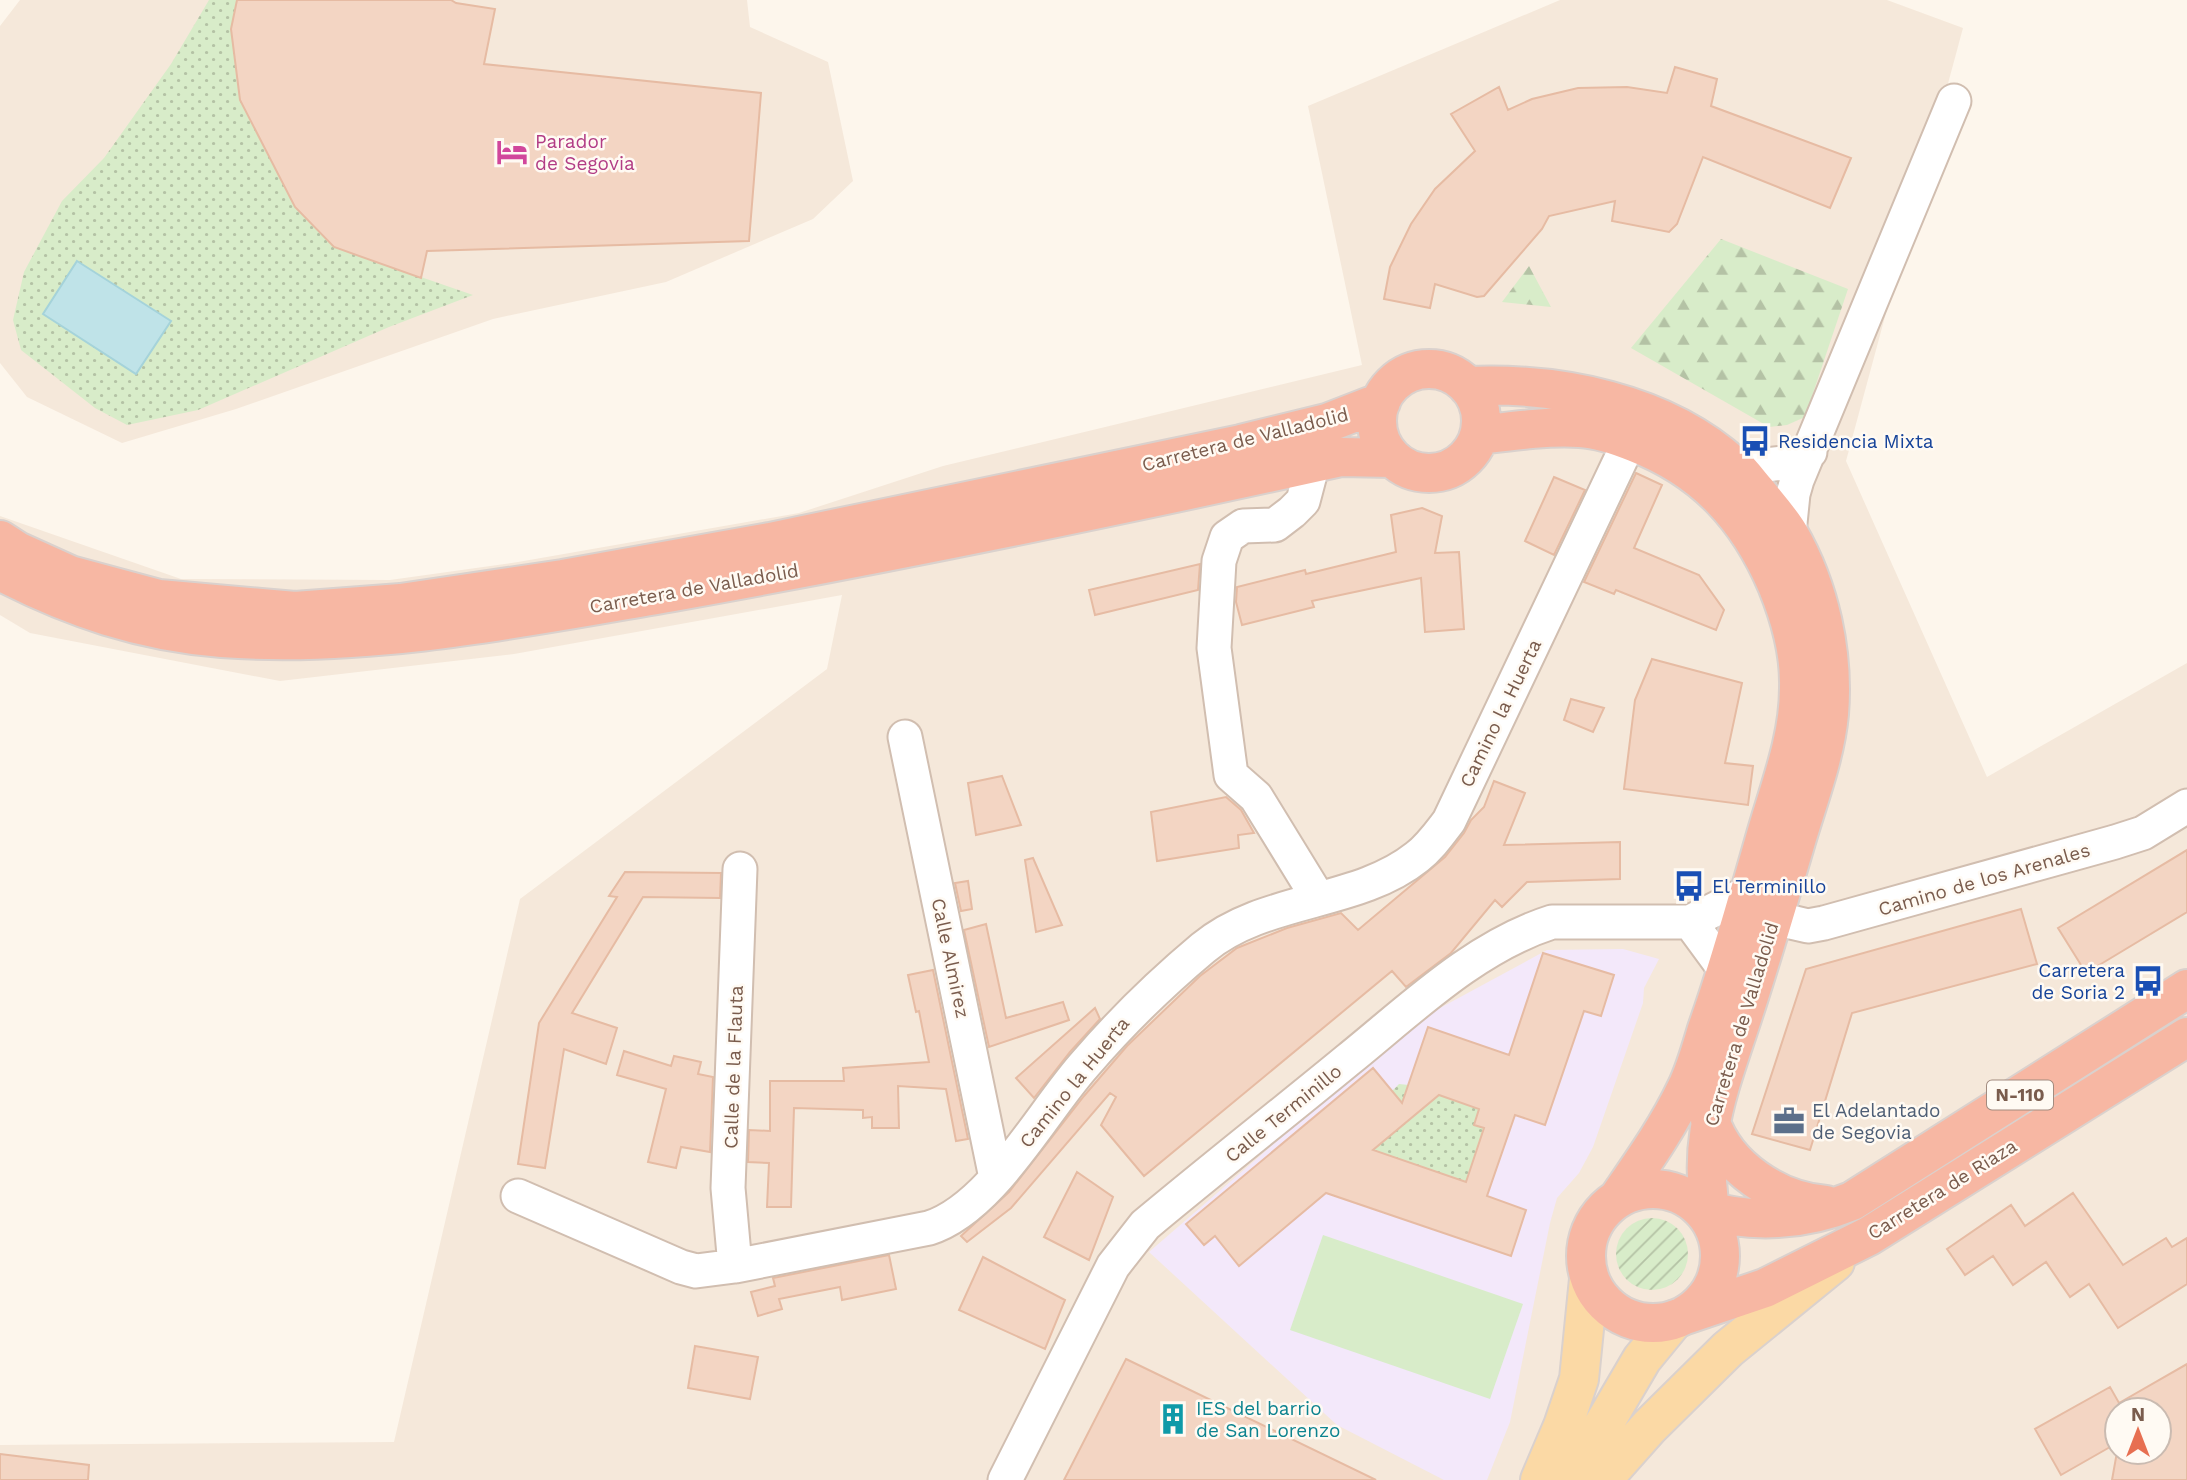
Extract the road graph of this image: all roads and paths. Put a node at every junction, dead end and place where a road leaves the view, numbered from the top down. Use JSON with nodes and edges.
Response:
{"nodes":[{"id":1,"x":1954,"y":101,"type":"dead end"},
{"id":2,"x":1467,"y":386,"type":"junction"},
{"id":3,"x":1381,"y":402,"type":"junction"},
{"id":4,"x":1480,"y":435,"type":"junction"},
{"id":5,"x":1630,"y":440,"type":"junction"},
{"id":6,"x":1810,"y":452,"type":"junction"},
{"id":7,"x":1392,"y":458,"type":"junction"},
{"id":8,"x":1312,"y":463,"type":"junction"},
{"id":9,"x":1737,"y":468,"type":"junction"},
{"id":10,"x":1788,"y":533,"type":"junction"},
{"id":11,"x":0,"y":540,"type":"edge"},
{"id":12,"x":0,"y":570,"type":"edge"},
{"id":13,"x":905,"y":737,"type":"dead end"},
{"id":14,"x":2187,"y":806,"type":"edge"},
{"id":15,"x":740,"y":869,"type":"dead end"},
{"id":16,"x":1318,"y":898,"type":"junction"},
{"id":17,"x":1761,"y":905,"type":"junction"},
{"id":18,"x":1690,"y":922,"type":"junction"},
{"id":19,"x":1726,"y":971,"type":"junction"},
{"id":20,"x":2187,"y":989,"type":"edge"},
{"id":21,"x":2187,"y":1037,"type":"edge"},
{"id":22,"x":1710,"y":1120,"type":"junction"},
{"id":23,"x":996,"y":1178,"type":"junction"},
{"id":24,"x":518,"y":1196,"type":"dead end"},
{"id":25,"x":1619,"y":1197,"type":"junction"},
{"id":26,"x":1852,"y":1201,"type":"junction"},
{"id":27,"x":1709,"y":1216,"type":"junction"},
{"id":28,"x":1869,"y":1236,"type":"junction"},
{"id":29,"x":735,"y":1266,"type":"junction"},
{"id":30,"x":1589,"y":1279,"type":"junction"},
{"id":31,"x":1680,"y":1317,"type":"junction"},
{"id":32,"x":1005,"y":1480,"type":"edge"},
{"id":33,"x":1540,"y":1480,"type":"edge"},
{"id":34,"x":1571,"y":1480,"type":"edge"},
{"id":35,"x":1602,"y":1480,"type":"edge"}],
"edges":[{"from":1,"to":6,"type":"street"},
{"from":2,"to":3,"type":"highway"},
{"from":2,"to":4,"type":"highway"},
{"from":2,"to":9,"type":"highway","name":"Carretera de Valladolid"},
{"from":3,"to":7,"type":"highway"},
{"from":3,"to":11,"type":"highway","name":"Carretera de Valladolid"},
{"from":4,"to":5,"type":"highway","name":"Carretera de Valladolid"},
{"from":4,"to":7,"type":"highway"},
{"from":5,"to":16,"type":"street","name":"Camino la Huerta"},
{"from":5,"to":17,"type":"highway","name":"Carretera de Valladolid"},
{"from":6,"to":9,"type":"street"},
{"from":6,"to":10,"type":"street"},
{"from":7,"to":8,"type":"highway","name":"Carretera de Valladolid"},
{"from":8,"to":12,"type":"highway","name":"Carretera de Valladolid"},
{"from":8,"to":16,"type":"street"},
{"from":9,"to":10,"type":"highway","name":"Carretera de Valladolid"},
{"from":10,"to":17,"type":"highway","name":"Carretera de Valladolid"},
{"from":13,"to":23,"type":"street","name":"Calle Almirez"},
{"from":14,"to":17,"type":"street","name":"Camino de los Arenales"},
{"from":15,"to":29,"type":"street","name":"Calle de la Flauta"},
{"from":16,"to":23,"type":"street","name":"Camino la Huerta"},
{"from":17,"to":18,"type":"street","name":"Calle Terminillo"},
{"from":17,"to":19,"type":"highway","name":"Carretera de Valladolid"},
{"from":17,"to":22,"type":"highway","name":"Carretera de Valladolid"},
{"from":18,"to":19,"type":"street"},
{"from":18,"to":32,"type":"street","name":"Calle Terminillo"},
{"from":19,"to":25,"type":"highway","name":"Carretera de Valladolid"},
{"from":20,"to":26,"type":"highway","name":"Carretera de Riaza","number":"N-110"},
{"from":21,"to":28,"type":"highway","name":"Carretera de Riaza","number":"N-110"},
{"from":22,"to":26,"type":"highway"},
{"from":22,"to":27,"type":"highway","name":"Carretera de Valladolid"},
{"from":23,"to":29,"type":"street","name":"Camino la Huerta"},
{"from":24,"to":29,"type":"street","name":"Camino la Huerta"},
{"from":25,"to":27,"type":"highway"},
{"from":25,"to":30,"type":"highway"},
{"from":26,"to":27,"type":"highway","name":"Carretera de Riaza","number":"N-110"},
{"from":27,"to":31,"type":"highway"},
{"from":28,"to":31,"type":"highway","name":"Carretera de Riaza","number":"N-110"},
{"from":28,"to":35,"type":"main road","number":"N-110"},
{"from":30,"to":31,"type":"highway"},
{"from":30,"to":33,"type":"main road"},
{"from":31,"to":34,"type":"main road"}]}
